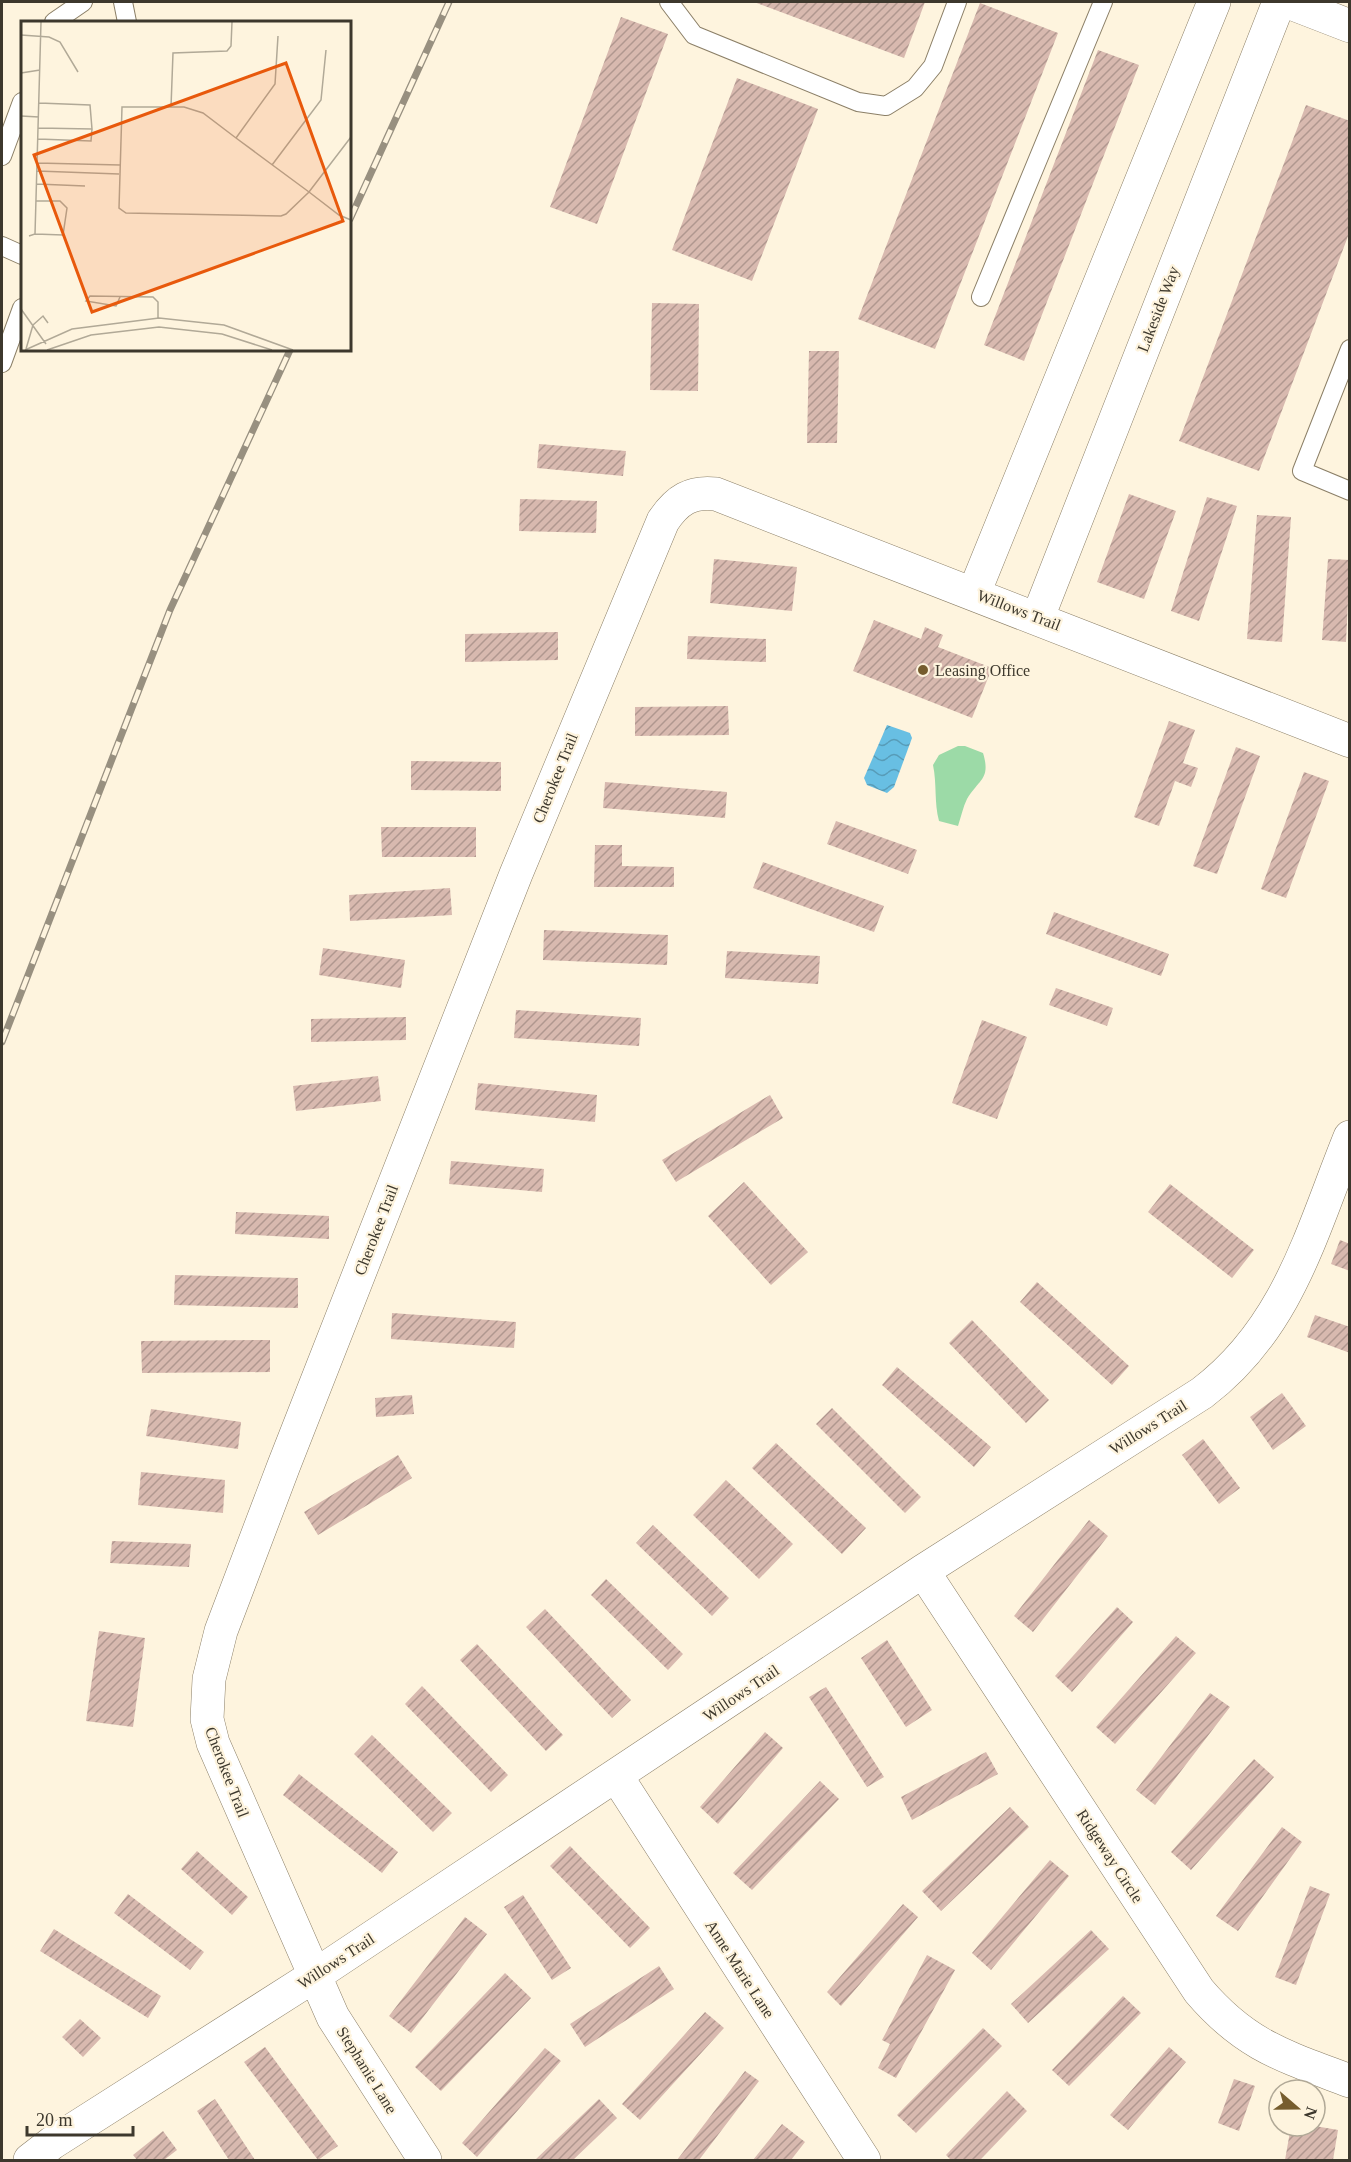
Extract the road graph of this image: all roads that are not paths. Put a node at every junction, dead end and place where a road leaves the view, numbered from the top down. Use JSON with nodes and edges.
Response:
{"nodes":[{"id":1,"x":82,"y":2,"type":"edge"},
{"id":2,"x":123,"y":2,"type":"edge"},
{"id":3,"x":669,"y":2,"type":"edge"},
{"id":4,"x":957,"y":2,"type":"edge"},
{"id":5,"x":1102,"y":2,"type":"edge"},
{"id":6,"x":1214,"y":2,"type":"edge"},
{"id":7,"x":1279,"y":2,"type":"edge"},
{"id":8,"x":1288,"y":2,"type":"edge"},
{"id":9,"x":55,"y":21,"type":"edge"},
{"id":10,"x":127,"y":21,"type":"edge"},
{"id":11,"x":1350,"y":26,"type":"edge"},
{"id":12,"x":21,"y":105,"type":"edge"},
{"id":13,"x":2,"y":156,"type":"edge"},
{"id":14,"x":2,"y":246,"type":"edge"},
{"id":15,"x":21,"y":255,"type":"edge"},
{"id":16,"x":981,"y":297,"type":"dead end"},
{"id":17,"x":21,"y":311,"type":"edge"},
{"id":18,"x":1350,"y":350,"type":"edge"},
{"id":19,"x":2,"y":363,"type":"edge"},
{"id":20,"x":1350,"y":490,"type":"edge"},
{"id":21,"x":685,"y":497,"type":"joint"},
{"id":22,"x":975,"y":593,"type":"junction"},
{"id":23,"x":1038,"y":617,"type":"junction"},
{"id":24,"x":1350,"y":741,"type":"edge"},
{"id":25,"x":1350,"y":1137,"type":"edge"},
{"id":26,"x":1343,"y":1174,"type":"edge"},
{"id":27,"x":923,"y":1571,"type":"junction"},
{"id":28,"x":616,"y":1777,"type":"junction"},
{"id":29,"x":314,"y":1976,"type":"junction"},
{"id":30,"x":1350,"y":2081,"type":"edge"},
{"id":31,"x":30,"y":2160,"type":"edge"},
{"id":32,"x":425,"y":2160,"type":"edge"},
{"id":33,"x":864,"y":2160,"type":"edge"}],
"edges":[{"from":1,"to":9,"type":"lane"},
{"from":2,"to":10,"type":"lane"},
{"from":3,"to":4,"type":"lane"},
{"from":5,"to":16,"type":"lane"},
{"from":6,"to":22,"type":"street"},
{"from":7,"to":23,"type":"street","name":"Lakeside Way"},
{"from":8,"to":11,"type":"street"},
{"from":12,"to":13,"type":"lane"},
{"from":14,"to":15,"type":"lane"},
{"from":17,"to":19,"type":"lane"},
{"from":18,"to":20,"type":"lane"},
{"from":21,"to":22,"type":"street","name":"Willows Trail"},
{"from":21,"to":29,"type":"street","name":"Cherokee Trail"},
{"from":22,"to":23,"type":"street","name":"Willows Trail"},
{"from":23,"to":24,"type":"street","name":"Willows Trail"},
{"from":25,"to":26,"type":"street","name":"Willows Trail"},
{"from":26,"to":27,"type":"street","name":"Willows Trail"},
{"from":27,"to":28,"type":"street","name":"Willows Trail"},
{"from":27,"to":30,"type":"street","name":"Ridgeway Circle"},
{"from":28,"to":29,"type":"street","name":"Willows Trail"},
{"from":28,"to":33,"type":"street","name":"Anne Marie Lane"},
{"from":29,"to":31,"type":"street","name":"Willows Trail"},
{"from":29,"to":32,"type":"street","name":"Stephanie Lane"}]}
